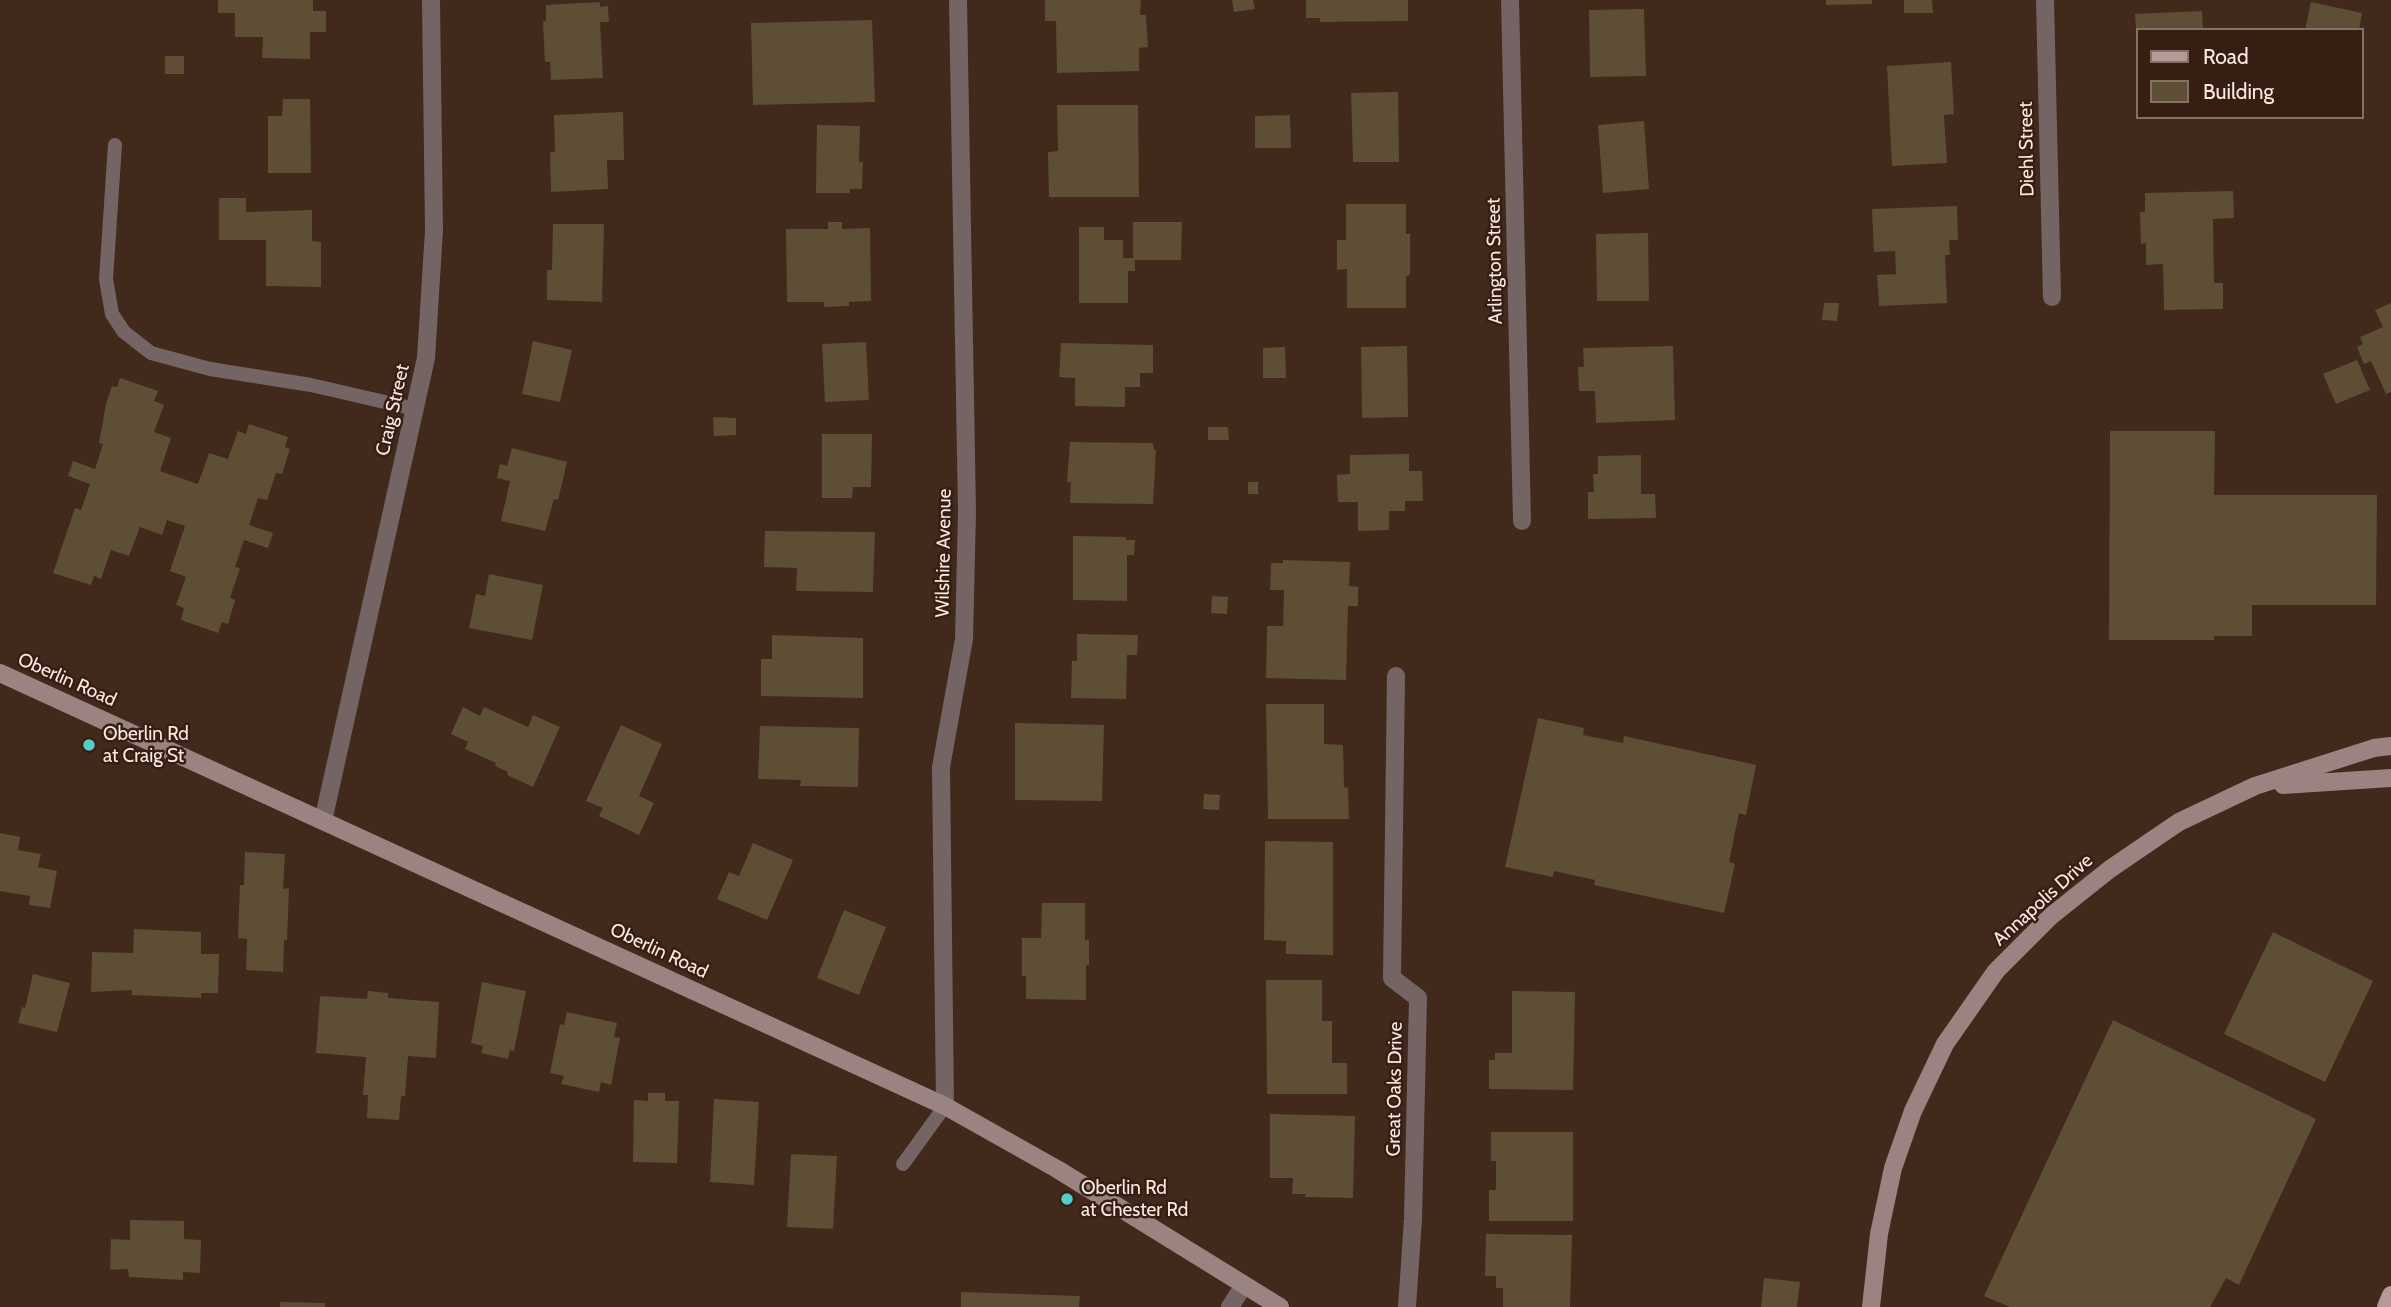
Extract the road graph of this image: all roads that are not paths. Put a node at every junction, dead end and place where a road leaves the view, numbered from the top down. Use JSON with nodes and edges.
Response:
{"nodes":[{"id":1,"x":431,"y":0,"type":"edge"},
{"id":2,"x":958,"y":0,"type":"edge"},
{"id":3,"x":1510,"y":0,"type":"edge"},
{"id":4,"x":2045,"y":0,"type":"edge"},
{"id":5,"x":115,"y":145,"type":"dead end"},
{"id":6,"x":2052,"y":297,"type":"dead end"},
{"id":7,"x":415,"y":409,"type":"junction"},
{"id":8,"x":1522,"y":521,"type":"dead end"},
{"id":9,"x":0,"y":673,"type":"edge"},
{"id":10,"x":1396,"y":676,"type":"dead end"},
{"id":11,"x":2391,"y":746,"type":"edge"},
{"id":12,"x":2391,"y":778,"type":"edge"},
{"id":13,"x":2255,"y":786,"type":"junction"},
{"id":14,"x":323,"y":821,"type":"junction"},
{"id":15,"x":945,"y":1105,"type":"junction"},
{"id":16,"x":903,"y":1164,"type":"dead end"},
{"id":17,"x":1244,"y":1285,"type":"junction"},
{"id":18,"x":2391,"y":1296,"type":"edge"},
{"id":19,"x":1230,"y":1307,"type":"edge"},
{"id":20,"x":1280,"y":1307,"type":"edge"},
{"id":21,"x":1407,"y":1307,"type":"edge"},
{"id":22,"x":1871,"y":1307,"type":"edge"},
{"id":23,"x":2386,"y":1307,"type":"edge"}],
"edges":[{"from":1,"to":7,"type":"street","name":"Craig Street"},
{"from":2,"to":15,"type":"street","name":"Wilshire Avenue"},
{"from":3,"to":8,"type":"street","name":"Arlington Street"},
{"from":4,"to":6,"type":"street","name":"Diehl Street"},
{"from":5,"to":7,"type":"lane"},
{"from":7,"to":14,"type":"street","name":"Craig Street"},
{"from":9,"to":14,"type":"main road","name":"Oberlin Road"},
{"from":10,"to":21,"type":"street","name":"Great Oaks Drive"},
{"from":11,"to":13,"type":"main road","name":"Annapolis Drive"},
{"from":12,"to":13,"type":"main road","name":"Annapolis Drive"},
{"from":13,"to":22,"type":"main road","name":"Annapolis Drive"},
{"from":14,"to":15,"type":"main road","name":"Oberlin Road"},
{"from":15,"to":16,"type":"lane"},
{"from":15,"to":17,"type":"main road","name":"Oberlin Road"},
{"from":17,"to":19,"type":"street"},
{"from":17,"to":20,"type":"main road","name":"Oberlin Road"},
{"from":18,"to":23,"type":"main road"}]}
